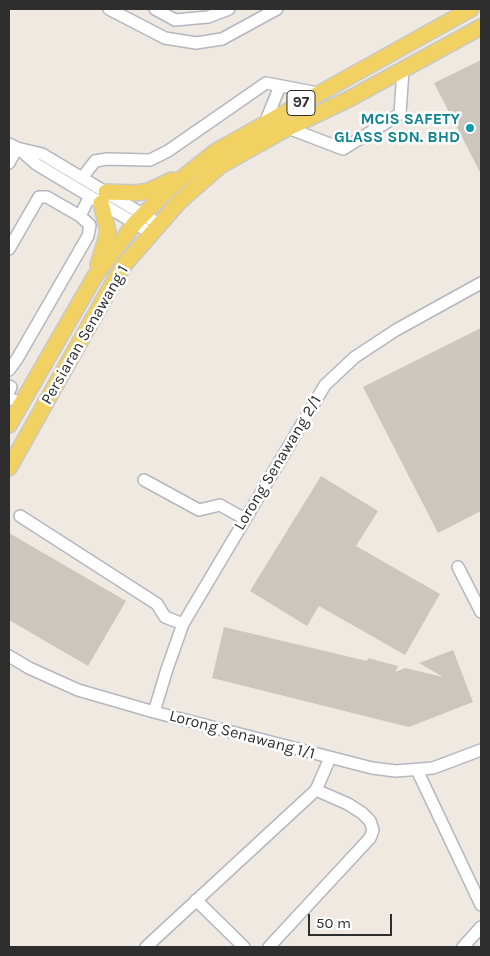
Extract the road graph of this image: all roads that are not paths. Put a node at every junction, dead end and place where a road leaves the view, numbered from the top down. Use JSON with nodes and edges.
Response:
{"nodes":[{"id":1,"x":155,"y":9,"type":"edge"},
{"id":2,"x":229,"y":9,"type":"edge"},
{"id":3,"x":277,"y":9,"type":"edge"},
{"id":4,"x":451,"y":9,"type":"edge"},
{"id":5,"x":471,"y":9,"type":"edge"},
{"id":6,"x":115,"y":10,"type":"edge"},
{"id":7,"x":481,"y":27,"type":"edge"},
{"id":8,"x":424,"y":35,"type":"junction"},
{"id":9,"x":403,"y":70,"type":"junction"},
{"id":10,"x":280,"y":86,"type":"junction"},
{"id":11,"x":318,"y":93,"type":"junction"},
{"id":12,"x":265,"y":123,"type":"junction"},
{"id":13,"x":288,"y":128,"type":"junction"},
{"id":14,"x":13,"y":146,"type":"edge"},
{"id":15,"x":9,"y":163,"type":"edge"},
{"id":16,"x":192,"y":171,"type":"junction"},
{"id":17,"x":82,"y":178,"type":"junction"},
{"id":18,"x":99,"y":197,"type":"junction"},
{"id":19,"x":80,"y":216,"type":"junction"},
{"id":20,"x":139,"y":219,"type":"junction"},
{"id":21,"x":155,"y":228,"type":"junction"},
{"id":22,"x":9,"y":249,"type":"edge"},
{"id":23,"x":95,"y":276,"type":"junction"},
{"id":24,"x":481,"y":282,"type":"edge"},
{"id":25,"x":13,"y":357,"type":"edge"},
{"id":26,"x":9,"y":370,"type":"edge"},
{"id":27,"x":9,"y":386,"type":"edge"},
{"id":28,"x":9,"y":391,"type":"edge"},
{"id":29,"x":15,"y":401,"type":"edge"},
{"id":30,"x":9,"y":425,"type":"edge"},
{"id":31,"x":9,"y":468,"type":"edge"},
{"id":32,"x":144,"y":480,"type":"dead end"},
{"id":33,"x":20,"y":516,"type":"dead end"},
{"id":34,"x":245,"y":519,"type":"junction"},
{"id":35,"x":458,"y":568,"type":"dead end"},
{"id":36,"x":481,"y":612,"type":"edge"},
{"id":37,"x":184,"y":624,"type":"junction"},
{"id":38,"x":9,"y":656,"type":"edge"},
{"id":39,"x":154,"y":712,"type":"junction"},
{"id":40,"x":481,"y":750,"type":"edge"},
{"id":41,"x":330,"y":758,"type":"junction"},
{"id":42,"x":417,"y":770,"type":"junction"},
{"id":43,"x":316,"y":790,"type":"junction"},
{"id":44,"x":196,"y":900,"type":"junction"},
{"id":45,"x":481,"y":905,"type":"edge"},
{"id":46,"x":481,"y":927,"type":"edge"},
{"id":47,"x":159,"y":943,"type":"edge"},
{"id":48,"x":146,"y":947,"type":"edge"},
{"id":49,"x":244,"y":947,"type":"edge"},
{"id":50,"x":269,"y":947,"type":"edge"},
{"id":51,"x":463,"y":947,"type":"edge"}],
"edges":[{"from":1,"to":2,"type":"street"},
{"from":3,"to":6,"type":"street"},
{"from":4,"to":8,"type":"main road"},
{"from":5,"to":8,"type":"main road","name":"Persiaran Senawang 1","number":"97"},
{"from":7,"to":9,"type":"main road","name":"Persiaran Senawang 1","number":"97"},
{"from":8,"to":11,"type":"main road","name":"Persiaran Senawang 1","number":"97"},
{"from":9,"to":13,"type":"main road","name":"Persiaran Senawang 1","number":"97"},
{"from":9,"to":13,"type":"street"},
{"from":10,"to":11,"type":"street"},
{"from":10,"to":12,"type":"street"},
{"from":10,"to":17,"type":"street"},
{"from":11,"to":12,"type":"main road","name":"Persiaran Senawang 1","number":"97"},
{"from":12,"to":16,"type":"main road","name":"Persiaran Senawang 1","number":"97"},
{"from":13,"to":21,"type":"main road","name":"Persiaran Senawang 1","number":"97"},
{"from":14,"to":15,"type":"street"},
{"from":14,"to":17,"type":"street"},
{"from":14,"to":18,"type":"street"},
{"from":16,"to":18,"type":"main road"},
{"from":16,"to":20,"type":"main road","name":"Persiaran Senawang 1","number":"97"},
{"from":17,"to":18,"type":"street"},
{"from":18,"to":19,"type":"street"},
{"from":18,"to":20,"type":"street"},
{"from":18,"to":23,"type":"main road"},
{"from":19,"to":22,"type":"street"},
{"from":19,"to":25,"type":"street"},
{"from":20,"to":21,"type":"street"},
{"from":20,"to":23,"type":"main road","name":"Persiaran Senawang 1","number":"97"},
{"from":21,"to":31,"type":"main road","name":"Persiaran Senawang 1","number":"97"},
{"from":23,"to":29,"type":"main road","name":"Persiaran Senawang 1","number":"97"},
{"from":24,"to":34,"type":"street","name":"Lorong Senawang 2/1"},
{"from":25,"to":26,"type":"street"},
{"from":27,"to":28,"type":"street"},
{"from":29,"to":30,"type":"main road","name":"Persiaran Senawang 1","number":"97"},
{"from":32,"to":34,"type":"street"},
{"from":33,"to":37,"type":"street"},
{"from":34,"to":37,"type":"street","name":"Lorong Senawang 2/1"},
{"from":35,"to":36,"type":"street"},
{"from":37,"to":39,"type":"street","name":"Lorong Senawang 2/1"},
{"from":38,"to":39,"type":"street","name":"Lorong Senawang 1/1"},
{"from":39,"to":41,"type":"street","name":"Lorong Senawang 1/1"},
{"from":40,"to":42,"type":"street","name":"Lorong Senawang 1/1"},
{"from":41,"to":42,"type":"street","name":"Lorong Senawang 1/1"},
{"from":41,"to":43,"type":"street"},
{"from":42,"to":45,"type":"street"},
{"from":43,"to":44,"type":"street"},
{"from":43,"to":50,"type":"street"},
{"from":44,"to":47,"type":"street"},
{"from":44,"to":49,"type":"street"},
{"from":46,"to":51,"type":"street"},
{"from":47,"to":48,"type":"street"}]}
